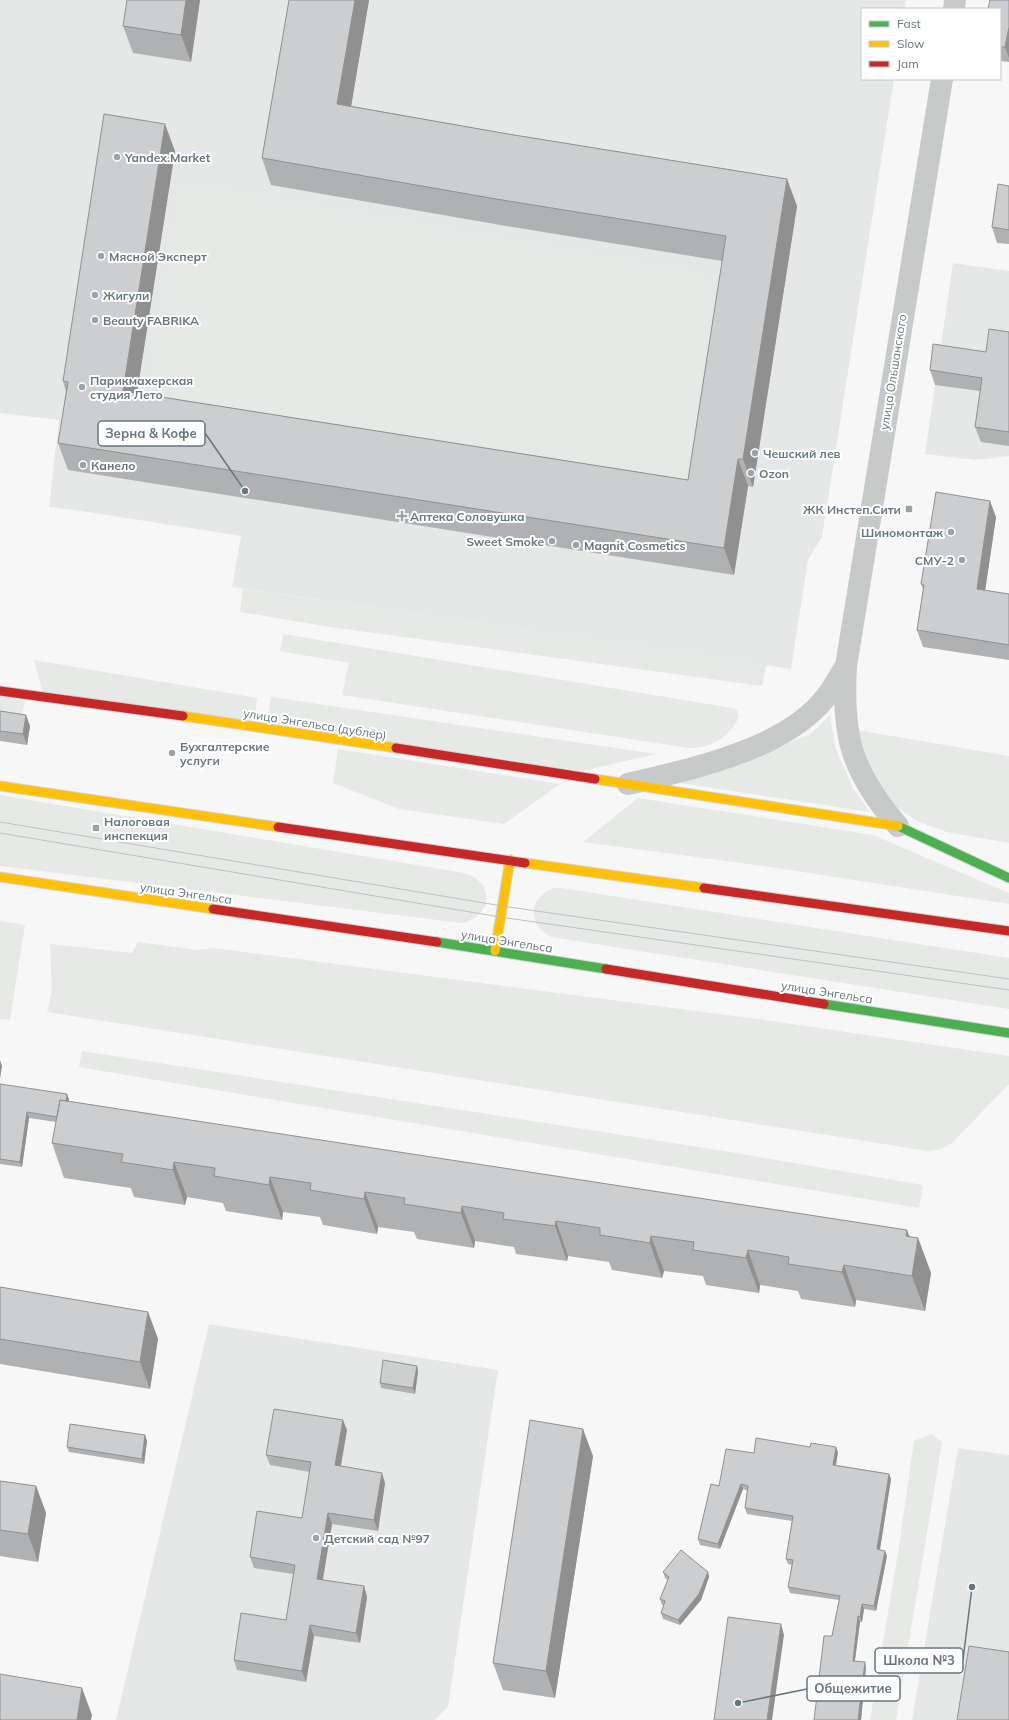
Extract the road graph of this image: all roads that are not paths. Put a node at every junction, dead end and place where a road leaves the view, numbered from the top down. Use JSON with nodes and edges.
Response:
{"nodes":[{"id":1,"x":942,"y":80,"type":"edge"},
{"id":2,"x":846,"y":666,"type":"junction"},
{"id":3,"x":0,"y":691,"type":"edge"},
{"id":4,"x":627,"y":785,"type":"junction"},
{"id":5,"x":0,"y":786,"type":"edge"},
{"id":6,"x":898,"y":826,"type":"junction"},
{"id":7,"x":510,"y":860,"type":"junction"},
{"id":8,"x":0,"y":877,"type":"edge"},
{"id":9,"x":1009,"y":878,"type":"edge"},
{"id":10,"x":1009,"y":931,"type":"edge"},
{"id":11,"x":495,"y":951,"type":"junction"},
{"id":12,"x":1009,"y":1033,"type":"edge"}],
"edges":[{"from":1,"to":2,"type":"street","name":"улица Ольшанского"},
{"from":2,"to":4,"type":"street"},
{"from":2,"to":6,"type":"street","name":"улица Ольшанского"},
{"from":3,"to":4,"type":"main road","name":"улица Энгельса (дублёр)"},
{"from":4,"to":6,"type":"main road","name":"улица Энгельса (дублёр)"},
{"from":5,"to":7,"type":"main road"},
{"from":6,"to":9,"type":"main road","name":"улица Энгельса (дублёр)"},
{"from":7,"to":10,"type":"main road"},
{"from":7,"to":11,"type":"main road"},
{"from":8,"to":11,"type":"main road","name":"улица Энгельса"},
{"from":11,"to":12,"type":"main road","name":"улица Энгельса"}]}
